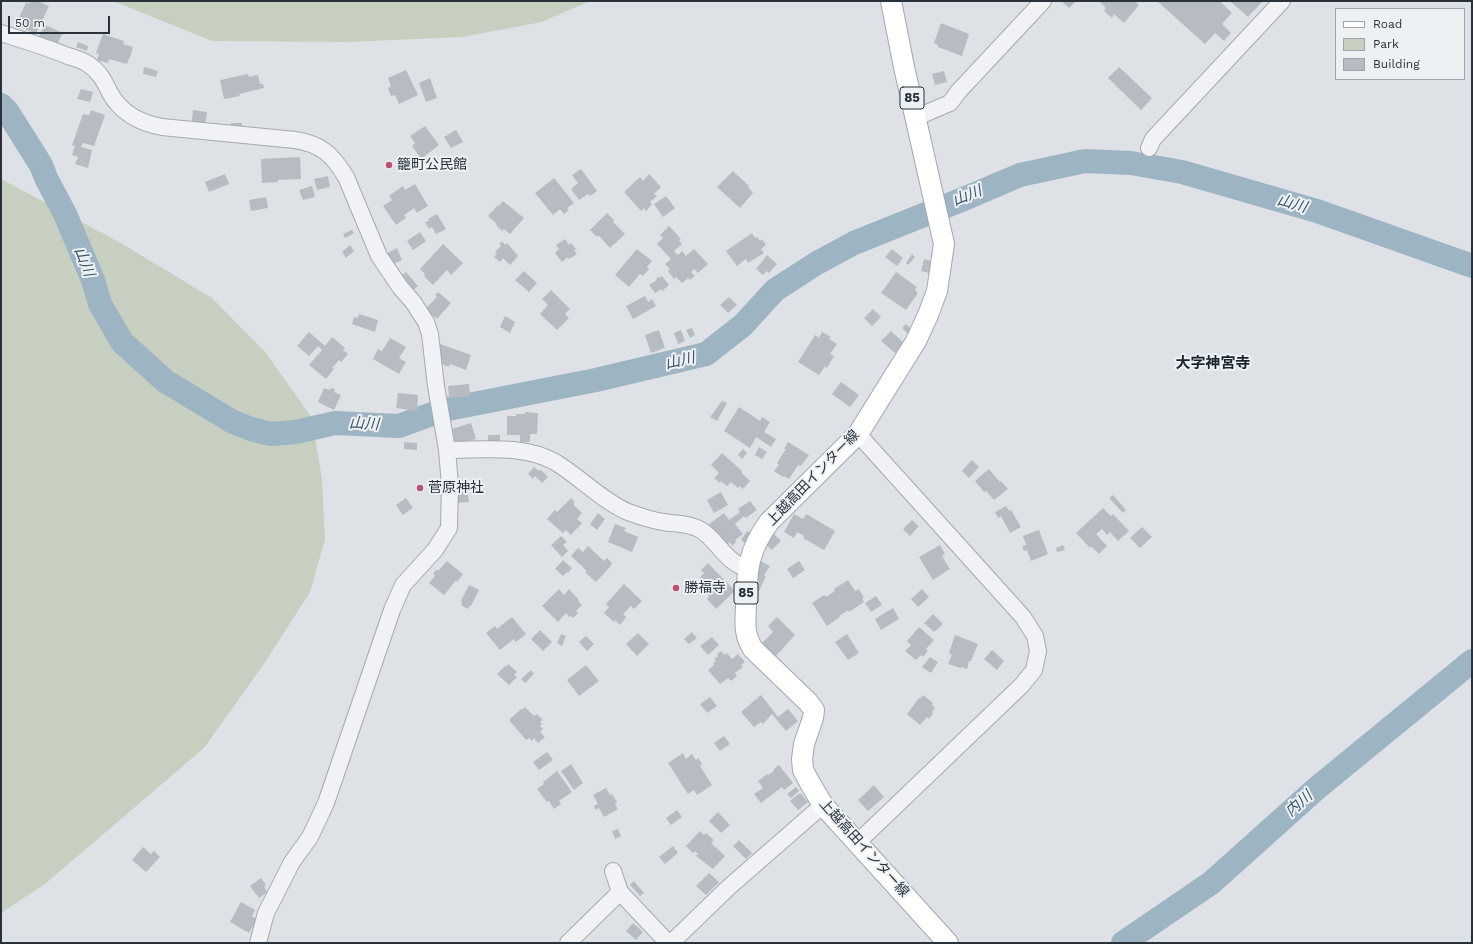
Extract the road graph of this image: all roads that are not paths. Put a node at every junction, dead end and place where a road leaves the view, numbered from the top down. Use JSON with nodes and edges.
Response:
{"nodes":[{"id":1,"x":891,"y":1,"type":"edge"},
{"id":2,"x":1043,"y":1,"type":"edge"},
{"id":3,"x":1282,"y":1,"type":"edge"},
{"id":4,"x":1,"y":33,"type":"edge"},
{"id":5,"x":917,"y":118,"type":"junction"},
{"id":6,"x":1149,"y":148,"type":"dead end"},
{"id":7,"x":858,"y":434,"type":"junction"},
{"id":8,"x":447,"y":450,"type":"junction"},
{"id":9,"x":747,"y":569,"type":"junction"},
{"id":10,"x":823,"y":805,"type":"junction"},
{"id":11,"x":858,"y":842,"type":"junction"},
{"id":12,"x":613,"y":871,"type":"dead end"},
{"id":13,"x":620,"y":892,"type":"junction"},
{"id":14,"x":258,"y":943,"type":"edge"},
{"id":15,"x":568,"y":943,"type":"edge"},
{"id":16,"x":668,"y":943,"type":"edge"},
{"id":17,"x":672,"y":943,"type":"edge"},
{"id":18,"x":948,"y":943,"type":"edge"}],
"edges":[{"from":1,"to":5,"type":"main road","name":"上越高田インター線","number":"85"},
{"from":2,"to":5,"type":"street"},
{"from":3,"to":6,"type":"street"},
{"from":4,"to":8,"type":"street"},
{"from":5,"to":7,"type":"main road","name":"上越高田インター線","number":"85"},
{"from":7,"to":9,"type":"main road","name":"上越高田インター線","number":"85"},
{"from":7,"to":11,"type":"street"},
{"from":8,"to":9,"type":"street"},
{"from":8,"to":14,"type":"street"},
{"from":9,"to":10,"type":"main road","name":"上越高田インター線","number":"85"},
{"from":10,"to":11,"type":"main road","name":"上越高田インター線","number":"85"},
{"from":10,"to":17,"type":"street"},
{"from":11,"to":18,"type":"main road","name":"上越高田インター線","number":"85"},
{"from":12,"to":13,"type":"street"},
{"from":13,"to":15,"type":"street"},
{"from":13,"to":16,"type":"street"}]}
